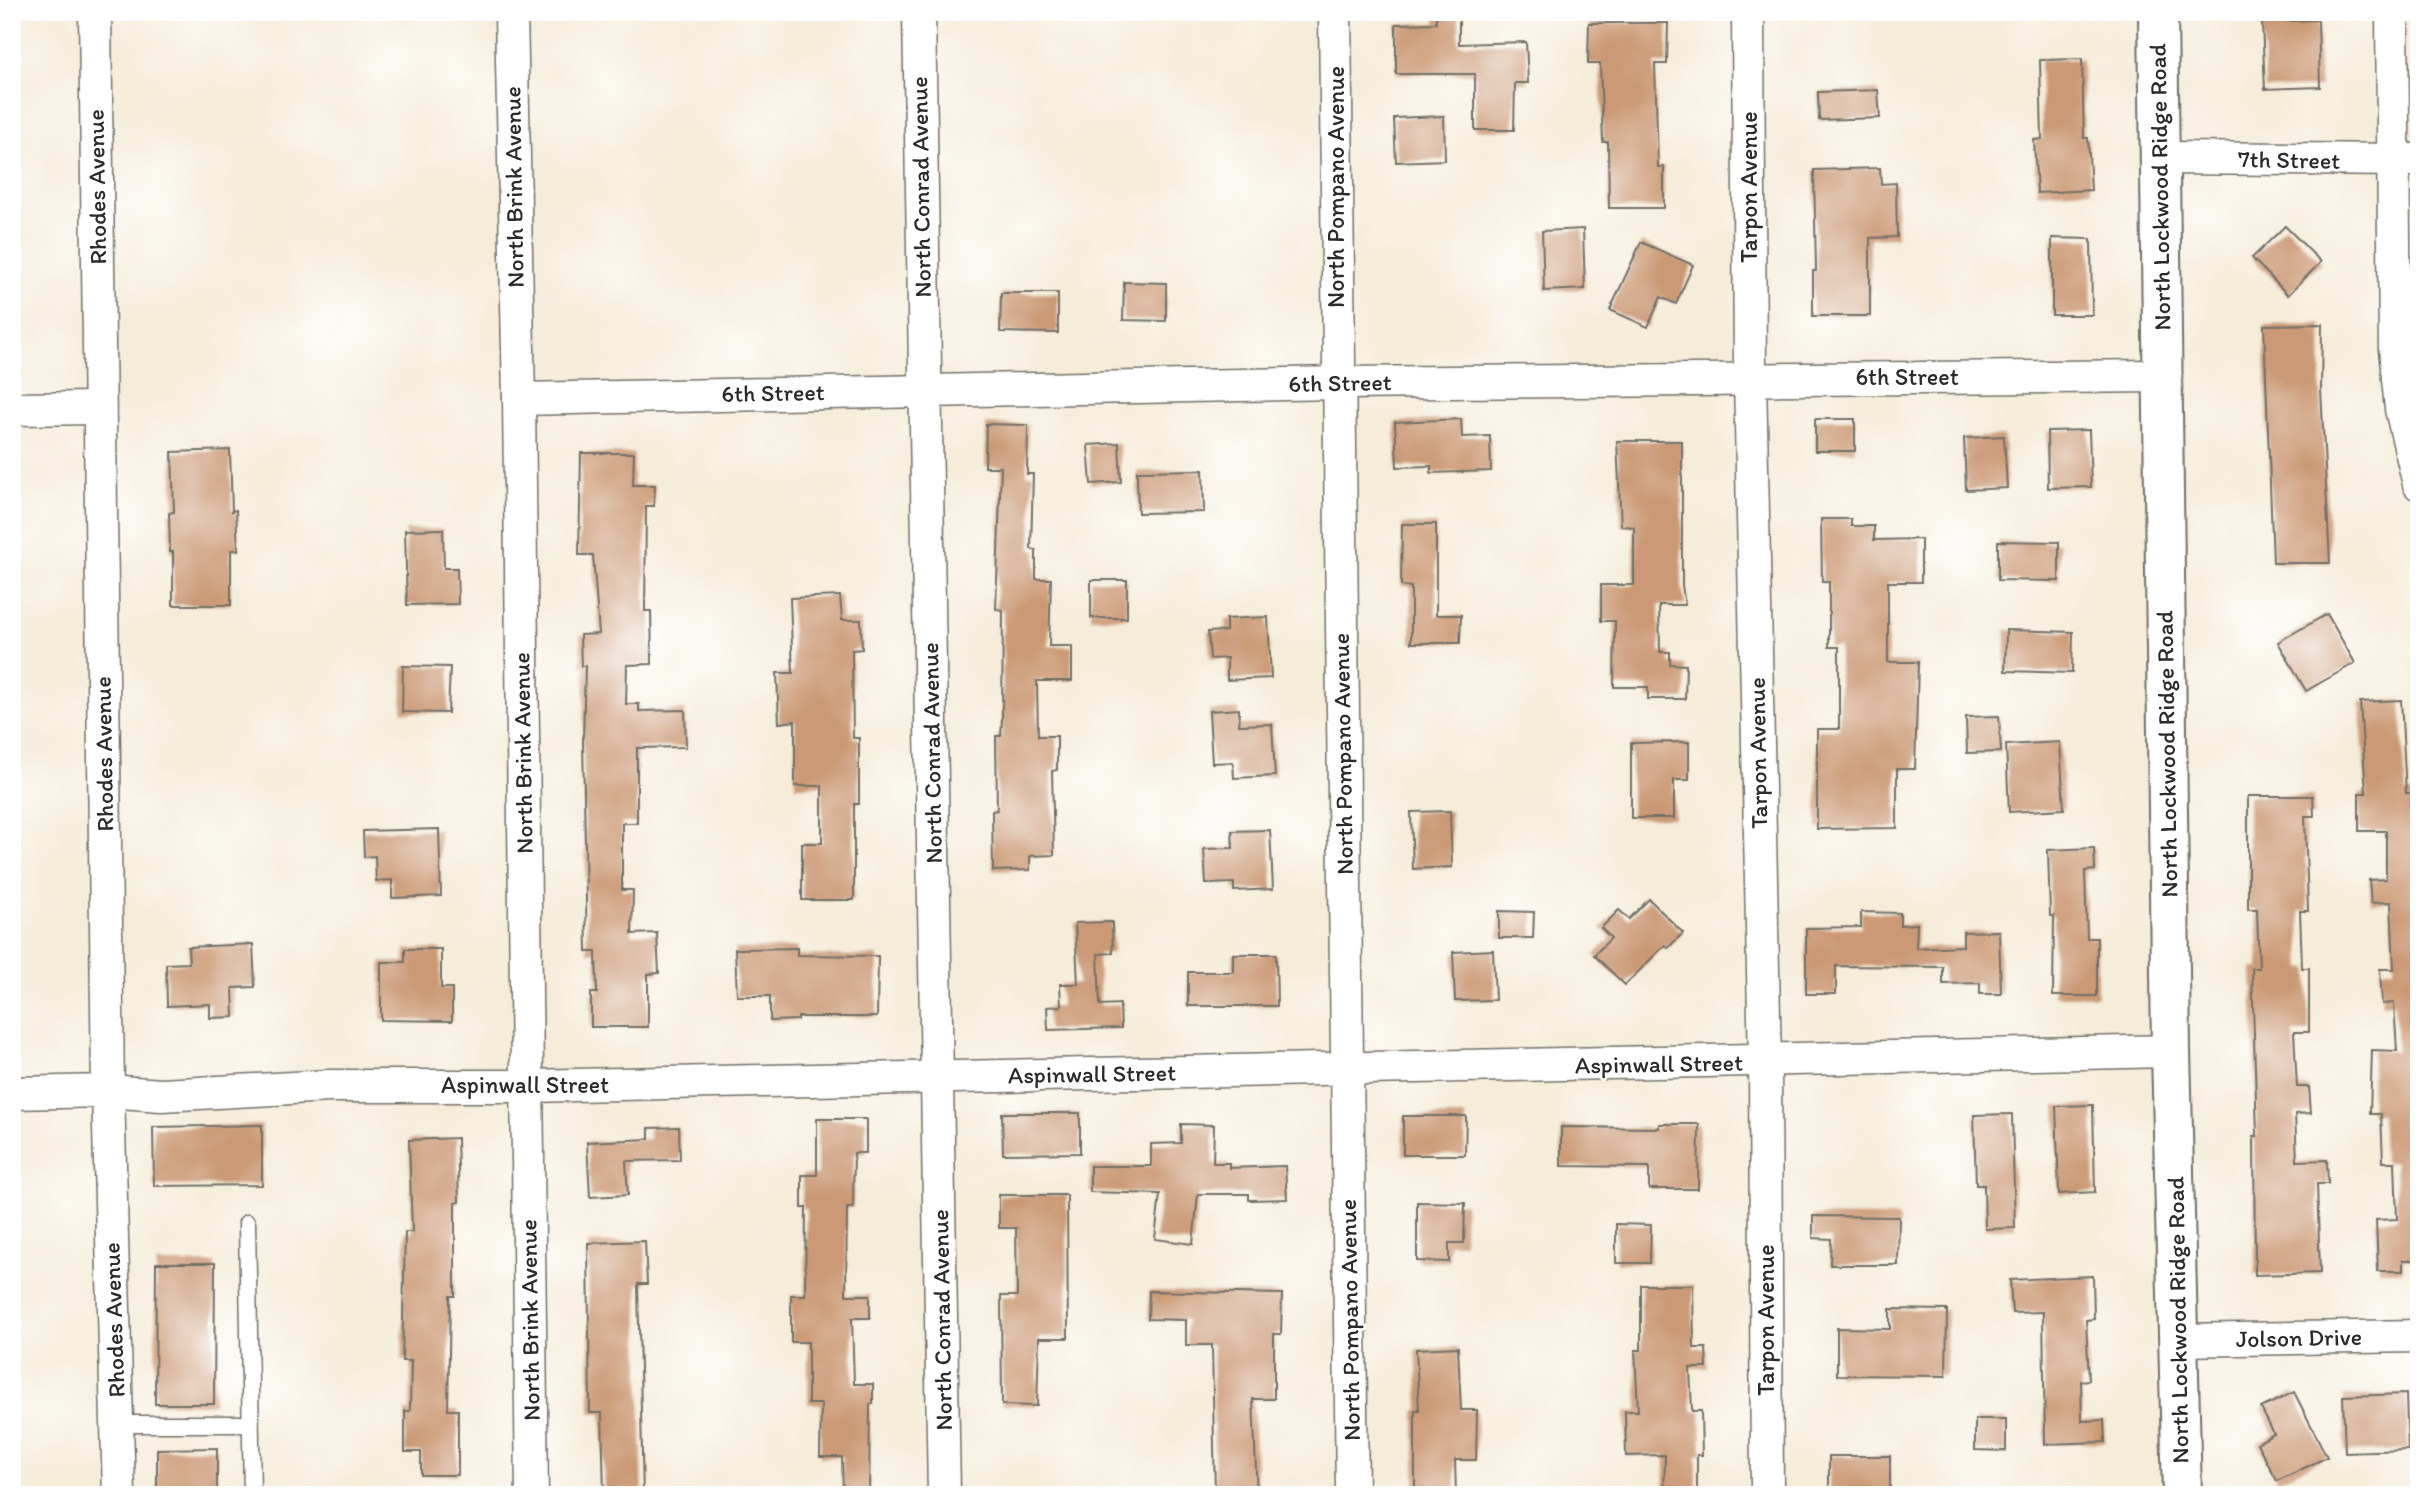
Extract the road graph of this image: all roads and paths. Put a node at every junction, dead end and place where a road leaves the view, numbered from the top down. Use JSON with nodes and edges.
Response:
{"nodes":[{"id":1,"x":95,"y":12,"type":"edge"},
{"id":2,"x":510,"y":12,"type":"edge"},
{"id":3,"x":919,"y":12,"type":"edge"},
{"id":4,"x":1335,"y":12,"type":"edge"},
{"id":5,"x":1748,"y":12,"type":"edge"},
{"id":6,"x":2158,"y":12,"type":"edge"},
{"id":7,"x":2392,"y":12,"type":"edge"},
{"id":8,"x":2160,"y":158,"type":"junction"},
{"id":9,"x":2405,"y":161,"type":"edge"},
{"id":10,"x":2162,"y":376,"type":"junction"},
{"id":11,"x":1750,"y":377,"type":"junction"},
{"id":12,"x":1338,"y":383,"type":"junction"},
{"id":13,"x":923,"y":390,"type":"junction"},
{"id":14,"x":519,"y":399,"type":"junction"},
{"id":15,"x":99,"y":408,"type":"junction"},
{"id":16,"x":12,"y":409,"type":"edge"},
{"id":17,"x":2419,"y":484,"type":"edge"},
{"id":18,"x":2171,"y":1051,"type":"junction"},
{"id":19,"x":1765,"y":1062,"type":"junction"},
{"id":20,"x":1347,"y":1069,"type":"junction"},
{"id":21,"x":940,"y":1077,"type":"junction"},
{"id":22,"x":527,"y":1086,"type":"junction"},
{"id":23,"x":108,"y":1091,"type":"junction"},
{"id":24,"x":12,"y":1093,"type":"edge"},
{"id":25,"x":247,"y":1223,"type":"dead end"},
{"id":26,"x":2419,"y":1336,"type":"edge"},
{"id":27,"x":2180,"y":1340,"type":"junction"},
{"id":28,"x":250,"y":1423,"type":"junction"},
{"id":29,"x":117,"y":1424,"type":"junction"},
{"id":30,"x":119,"y":1495,"type":"edge"},
{"id":31,"x":252,"y":1495,"type":"edge"},
{"id":32,"x":532,"y":1495,"type":"edge"},
{"id":33,"x":944,"y":1495,"type":"edge"},
{"id":34,"x":1352,"y":1495,"type":"edge"},
{"id":35,"x":1767,"y":1495,"type":"edge"},
{"id":36,"x":2182,"y":1495,"type":"edge"}],
"edges":[{"from":1,"to":15,"type":"street","name":"Rhodes Avenue"},
{"from":2,"to":14,"type":"street","name":"North Brink Avenue"},
{"from":3,"to":13,"type":"street","name":"North Conrad Avenue"},
{"from":4,"to":12,"type":"street","name":"North Pompano Avenue"},
{"from":5,"to":11,"type":"street","name":"Tarpon Avenue"},
{"from":6,"to":8,"type":"street","name":"North Lockwood Ridge Road"},
{"from":7,"to":9,"type":"street"},
{"from":8,"to":9,"type":"street","name":"7th Street"},
{"from":8,"to":10,"type":"street","name":"North Lockwood Ridge Road"},
{"from":9,"to":17,"type":"street"},
{"from":10,"to":11,"type":"street","name":"6th Street"},
{"from":10,"to":18,"type":"street","name":"North Lockwood Ridge Road"},
{"from":11,"to":12,"type":"street","name":"6th Street"},
{"from":11,"to":19,"type":"street","name":"Tarpon Avenue"},
{"from":12,"to":13,"type":"street","name":"6th Street"},
{"from":12,"to":20,"type":"street","name":"North Pompano Avenue"},
{"from":13,"to":14,"type":"street","name":"6th Street"},
{"from":13,"to":21,"type":"street","name":"North Conrad Avenue"},
{"from":14,"to":22,"type":"street","name":"North Brink Avenue"},
{"from":15,"to":16,"type":"street"},
{"from":15,"to":23,"type":"street","name":"Rhodes Avenue"},
{"from":18,"to":19,"type":"street","name":"Aspinwall Street"},
{"from":18,"to":27,"type":"street","name":"North Lockwood Ridge Road"},
{"from":19,"to":20,"type":"street","name":"Aspinwall Street"},
{"from":19,"to":35,"type":"street","name":"Tarpon Avenue"},
{"from":20,"to":21,"type":"street","name":"Aspinwall Street"},
{"from":20,"to":34,"type":"street","name":"North Pompano Avenue"},
{"from":21,"to":22,"type":"street","name":"Aspinwall Street"},
{"from":21,"to":33,"type":"street","name":"North Conrad Avenue"},
{"from":22,"to":23,"type":"street","name":"Aspinwall Street"},
{"from":22,"to":32,"type":"street","name":"North Brink Avenue"},
{"from":23,"to":24,"type":"street","name":"Aspinwall Street"},
{"from":23,"to":29,"type":"street","name":"Rhodes Avenue"},
{"from":25,"to":28,"type":"lane"},
{"from":26,"to":27,"type":"street","name":"Jolson Drive"},
{"from":27,"to":36,"type":"street","name":"North Lockwood Ridge Road"},
{"from":28,"to":29,"type":"lane"},
{"from":28,"to":31,"type":"lane"},
{"from":29,"to":30,"type":"street","name":"Rhodes Avenue"}]}
